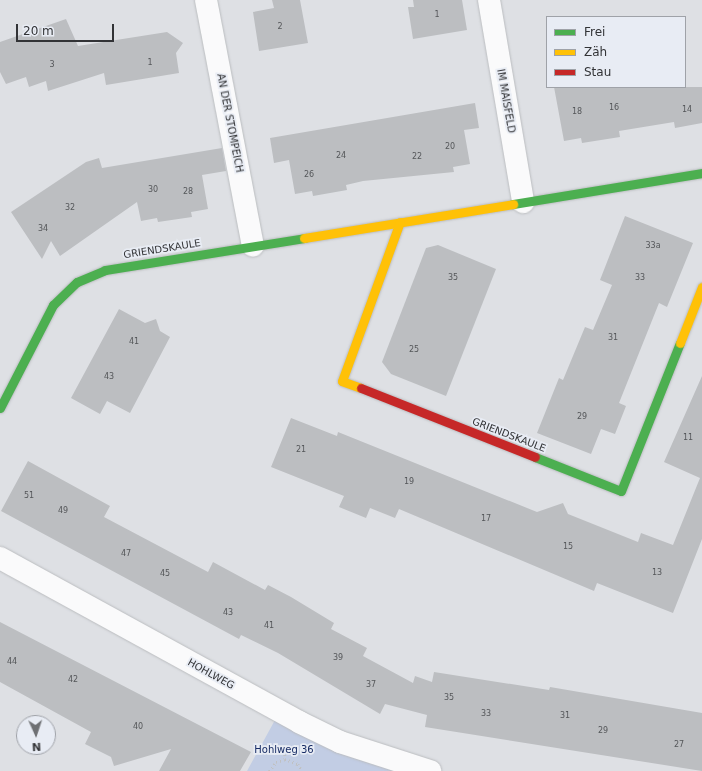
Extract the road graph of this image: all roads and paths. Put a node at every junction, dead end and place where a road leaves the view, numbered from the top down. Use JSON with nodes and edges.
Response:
{"nodes":[{"id":1,"x":206,"y":0,"type":"edge"},
{"id":2,"x":489,"y":0,"type":"edge"},
{"id":3,"x":702,"y":173,"type":"edge"},
{"id":4,"x":523,"y":202,"type":"junction"},
{"id":5,"x":400,"y":222,"type":"junction"},
{"id":6,"x":253,"y":246,"type":"junction"},
{"id":7,"x":702,"y":287,"type":"edge"},
{"id":8,"x":0,"y":408,"type":"edge"},
{"id":9,"x":0,"y":558,"type":"edge"},
{"id":10,"x":269,"y":771,"type":"edge"},
{"id":11,"x":302,"y":771,"type":"edge"},
{"id":12,"x":430,"y":771,"type":"edge"}],
"edges":[{"from":1,"to":6,"type":"street","name":"AN DER STOMPEICH"},
{"from":2,"to":4,"type":"street","name":"IM MAISFELD"},
{"from":3,"to":4,"type":"street","name":"GRIENDSKAULE"},
{"from":4,"to":5,"type":"street","name":"GRIENDSKAULE"},
{"from":5,"to":6,"type":"street","name":"GRIENDSKAULE"},
{"from":5,"to":7,"type":"street","name":"GRIENDSKAULE"},
{"from":6,"to":8,"type":"street","name":"GRIENDSKAULE"},
{"from":9,"to":12,"type":"street","name":"HOHLWEG"},
{"from":10,"to":11,"type":"path"}]}
